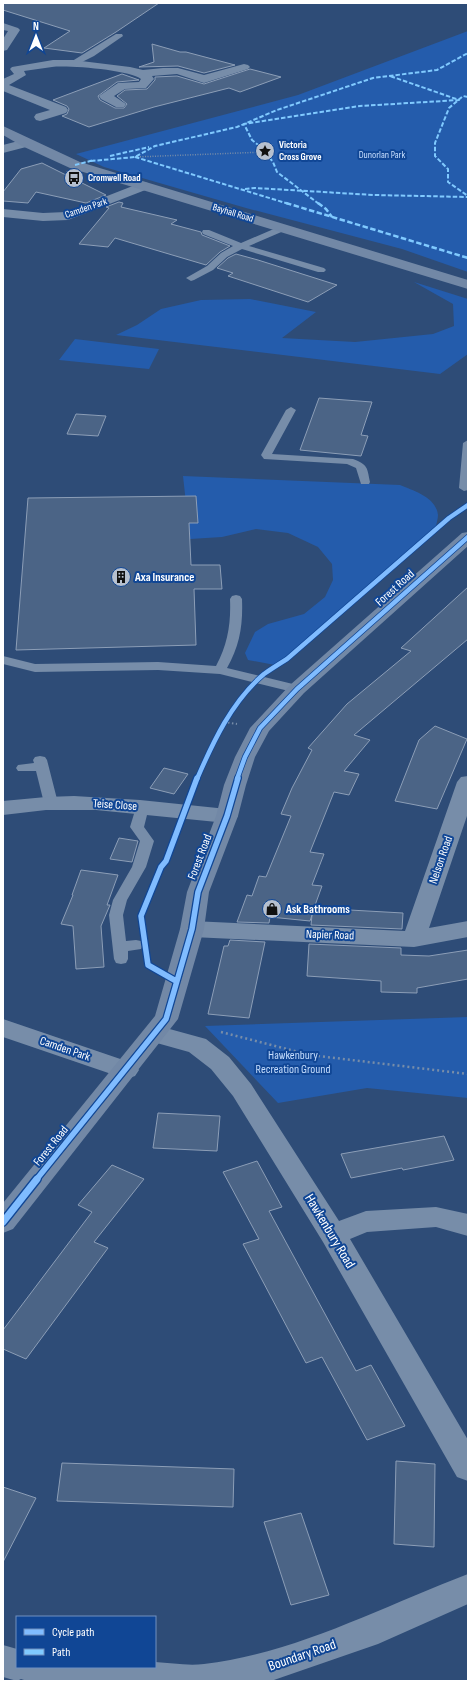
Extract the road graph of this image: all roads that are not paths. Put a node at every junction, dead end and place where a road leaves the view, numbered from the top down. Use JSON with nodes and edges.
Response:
{"nodes":[{"id":1,"x":3,"y":26,"type":"edge"},
{"id":2,"x":119,"y":36,"type":"dead end"},
{"id":3,"x":3,"y":48,"type":"edge"},
{"id":4,"x":73,"y":63,"type":"junction"},
{"id":5,"x":244,"y":67,"type":"dead end"},
{"id":6,"x":3,"y":68,"type":"edge"},
{"id":7,"x":16,"y":70,"type":"junction"},
{"id":8,"x":142,"y":74,"type":"junction"},
{"id":9,"x":3,"y":84,"type":"edge"},
{"id":10,"x":3,"y":88,"type":"edge"},
{"id":11,"x":120,"y":104,"type":"dead end"},
{"id":12,"x":40,"y":117,"type":"dead end"},
{"id":13,"x":3,"y":130,"type":"edge"},
{"id":14,"x":26,"y":143,"type":"junction"},
{"id":15,"x":3,"y":149,"type":"edge"},
{"id":16,"x":143,"y":186,"type":"junction"},
{"id":17,"x":3,"y":213,"type":"edge"},
{"id":18,"x":283,"y":228,"type":"junction"},
{"id":19,"x":206,"y":232,"type":"dead end"},
{"id":20,"x":241,"y":246,"type":"junction"},
{"id":21,"x":321,"y":270,"type":"dead end"},
{"id":22,"x":191,"y":278,"type":"dead end"},
{"id":23,"x":468,"y":285,"type":"edge"},
{"id":24,"x":291,"y":410,"type":"dead end"},
{"id":25,"x":468,"y":442,"type":"edge"},
{"id":26,"x":365,"y":482,"type":"dead end"},
{"id":27,"x":464,"y":488,"type":"dead end"},
{"id":28,"x":468,"y":537,"type":"edge"},
{"id":29,"x":236,"y":599,"type":"dead end"},
{"id":30,"x":3,"y":660,"type":"edge"},
{"id":31,"x":220,"y":670,"type":"junction"},
{"id":32,"x":297,"y":689,"type":"junction"},
{"id":33,"x":23,"y":768,"type":"dead end"},
{"id":34,"x":468,"y":782,"type":"edge"},
{"id":35,"x":51,"y":803,"type":"junction"},
{"id":36,"x":142,"y":807,"type":"junction"},
{"id":37,"x":3,"y":808,"type":"edge"},
{"id":38,"x":227,"y":816,"type":"junction"},
{"id":39,"x":468,"y":929,"type":"edge"},
{"id":40,"x":192,"y":930,"type":"junction"},
{"id":41,"x":414,"y":939,"type":"junction"},
{"id":42,"x":136,"y":945,"type":"dead end"},
{"id":43,"x":3,"y":1028,"type":"edge"},
{"id":44,"x":155,"y":1034,"type":"junction"},
{"id":45,"x":126,"y":1070,"type":"junction"},
{"id":46,"x":3,"y":1222,"type":"edge"},
{"id":47,"x":468,"y":1225,"type":"edge"},
{"id":48,"x":333,"y":1234,"type":"junction"},
{"id":49,"x":468,"y":1468,"type":"edge"},
{"id":50,"x":468,"y":1589,"type":"edge"},
{"id":51,"x":3,"y":1661,"type":"edge"},
{"id":52,"x":16,"y":1665,"type":"edge"},
{"id":53,"x":38,"y":1668,"type":"edge"}],
"edges":[{"from":1,"to":3,"type":"street"},
{"from":2,"to":4,"type":"lane"},
{"from":4,"to":7,"type":"street"},
{"from":4,"to":8,"type":"street"},
{"from":5,"to":8,"type":"street"},
{"from":6,"to":7,"type":"street"},
{"from":7,"to":9,"type":"street"},
{"from":8,"to":11,"type":"street"},
{"from":10,"to":12,"type":"street"},
{"from":13,"to":14,"type":"street","name":"Bayhall Road"},
{"from":14,"to":15,"type":"street"},
{"from":14,"to":16,"type":"street","name":"Bayhall Road"},
{"from":16,"to":17,"type":"street","name":"Camden Park"},
{"from":16,"to":18,"type":"street","name":"Bayhall Road"},
{"from":18,"to":20,"type":"lane"},
{"from":18,"to":23,"type":"street","name":"Bayhall Road"},
{"from":19,"to":20,"type":"lane"},
{"from":20,"to":21,"type":"lane"},
{"from":20,"to":22,"type":"lane"},
{"from":24,"to":26,"type":"lane"},
{"from":25,"to":27,"type":"lane"},
{"from":28,"to":32,"type":"street","name":"Forest Road"},
{"from":29,"to":31,"type":"lane"},
{"from":30,"to":31,"type":"lane"},
{"from":31,"to":32,"type":"lane"},
{"from":32,"to":38,"type":"street","name":"Forest Road"},
{"from":33,"to":35,"type":"lane"},
{"from":34,"to":41,"type":"street","name":"Nelson Road"},
{"from":35,"to":36,"type":"street","name":"Teise Close"},
{"from":35,"to":37,"type":"street","name":"Teise Close"},
{"from":36,"to":38,"type":"street","name":"Teise Close"},
{"from":36,"to":42,"type":"lane"},
{"from":38,"to":40,"type":"street","name":"Forest Road"},
{"from":39,"to":41,"type":"street","name":"Napier Road"},
{"from":40,"to":41,"type":"street","name":"Napier Road"},
{"from":40,"to":44,"type":"street","name":"Forest Road"},
{"from":43,"to":45,"type":"street","name":"Camden Park"},
{"from":44,"to":45,"type":"street","name":"Forest Road"},
{"from":44,"to":48,"type":"street","name":"Hawkenbury Road"},
{"from":45,"to":46,"type":"street","name":"Forest Road"},
{"from":47,"to":48,"type":"street"},
{"from":48,"to":49,"type":"street","name":"Hawkenbury Road"},
{"from":50,"to":53,"type":"street","name":"Boundary Road"},
{"from":51,"to":52,"type":"street"}]}
